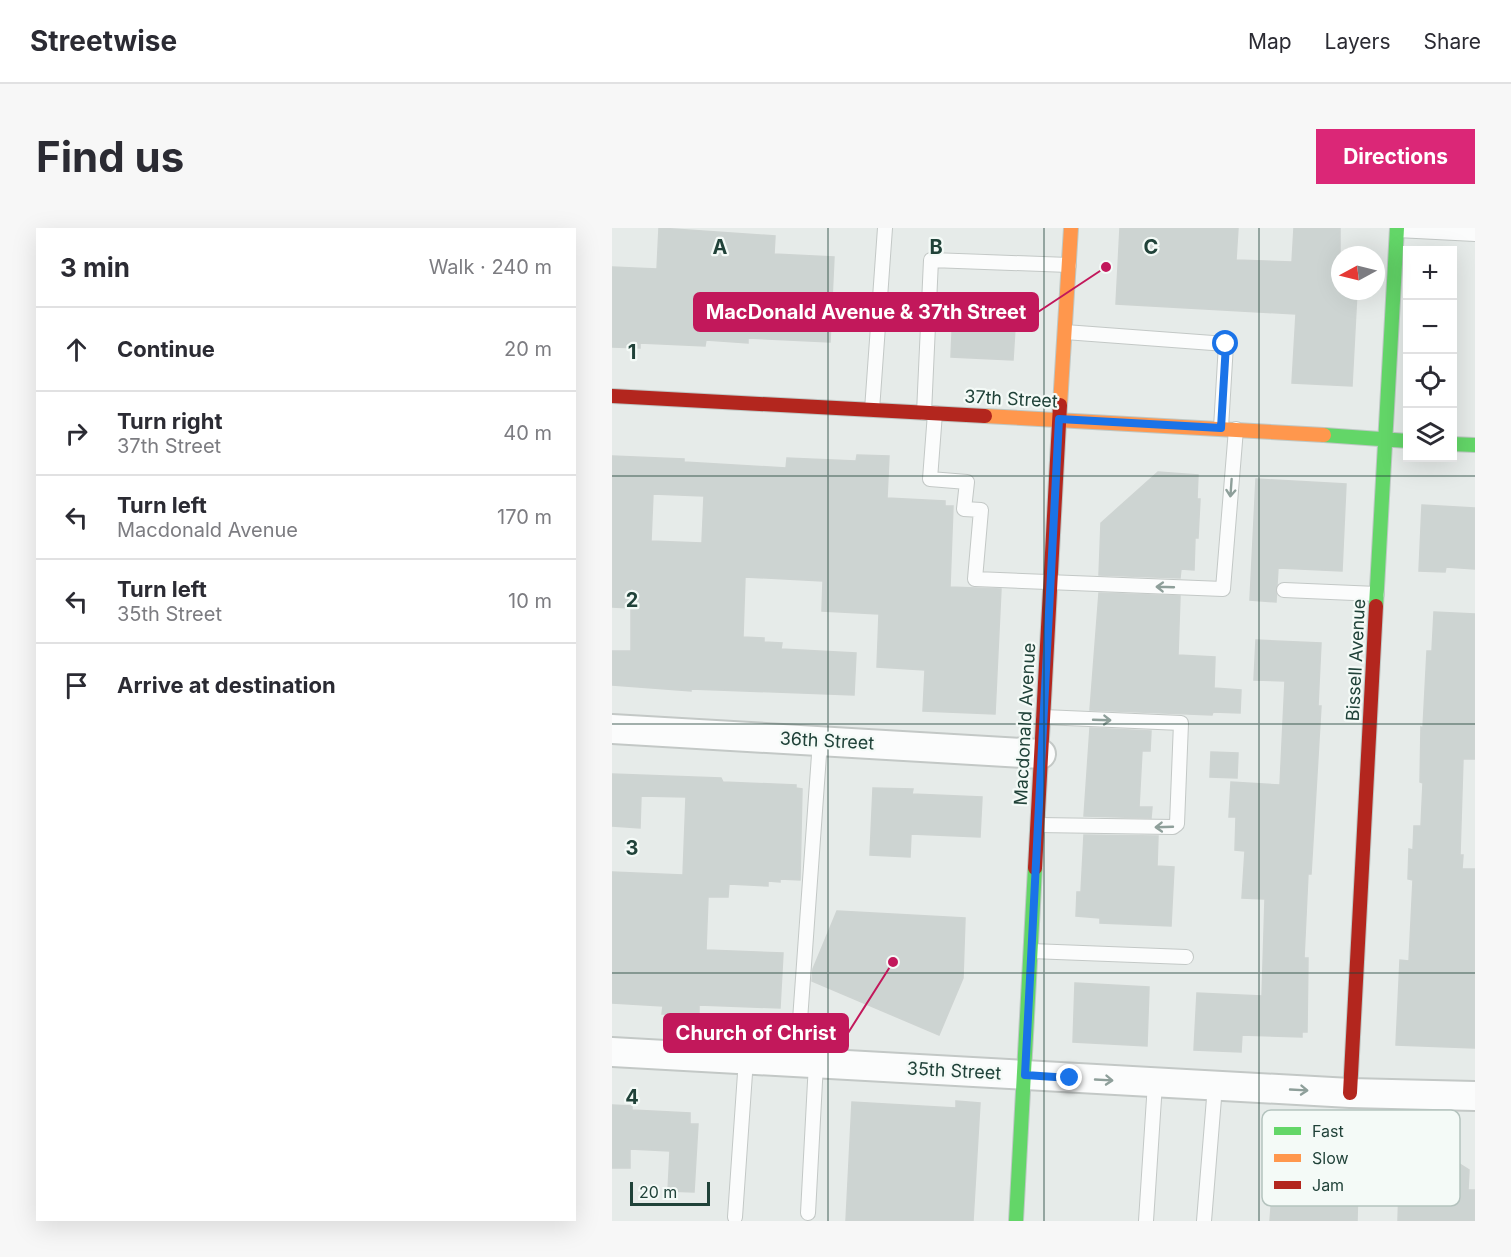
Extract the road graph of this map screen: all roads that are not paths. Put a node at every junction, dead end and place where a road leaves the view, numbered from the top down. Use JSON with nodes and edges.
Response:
{"nodes":[{"id":1,"x":885,"y":228,"type":"edge"},
{"id":2,"x":1071,"y":228,"type":"edge"},
{"id":3,"x":1397,"y":229,"type":"edge"},
{"id":4,"x":1475,"y":234,"type":"edge"},
{"id":5,"x":1069,"y":265,"type":"junction"},
{"id":6,"x":1065,"y":332,"type":"junction"},
{"id":7,"x":612,"y":396,"type":"edge"},
{"id":8,"x":872,"y":410,"type":"junction"},
{"id":9,"x":929,"y":413,"type":"junction"},
{"id":10,"x":1059,"y":419,"type":"junction"},
{"id":11,"x":1221,"y":428,"type":"junction"},
{"id":12,"x":1236,"y":429,"type":"junction"},
{"id":13,"x":1386,"y":440,"type":"junction"},
{"id":14,"x":1403,"y":441,"type":"edge"},
{"id":15,"x":1457,"y":444,"type":"edge"},
{"id":16,"x":1475,"y":445,"type":"edge"},
{"id":17,"x":1050,"y":583,"type":"junction"},
{"id":18,"x":1284,"y":590,"type":"dead end"},
{"id":19,"x":1377,"y":594,"type":"junction"},
{"id":20,"x":1043,"y":717,"type":"junction"},
{"id":21,"x":612,"y":729,"type":"edge"},
{"id":22,"x":820,"y":741,"type":"junction"},
{"id":23,"x":1041,"y":754,"type":"junction"},
{"id":24,"x":1038,"y":825,"type":"junction"},
{"id":25,"x":1031,"y":951,"type":"junction"},
{"id":26,"x":1186,"y":957,"type":"dead end"},
{"id":27,"x":612,"y":1052,"type":"edge"},
{"id":28,"x":746,"y":1059,"type":"junction"},
{"id":29,"x":806,"y":1063,"type":"junction"},
{"id":30,"x":1025,"y":1075,"type":"junction"},
{"id":31,"x":1155,"y":1083,"type":"junction"},
{"id":32,"x":1215,"y":1086,"type":"junction"},
{"id":33,"x":1350,"y":1093,"type":"junction"},
{"id":34,"x":1475,"y":1096,"type":"edge"},
{"id":35,"x":808,"y":1213,"type":"dead end"},
{"id":36,"x":735,"y":1217,"type":"dead end"},
{"id":37,"x":1016,"y":1221,"type":"edge"},
{"id":38,"x":1146,"y":1221,"type":"edge"},
{"id":39,"x":1204,"y":1221,"type":"edge"}],
"edges":[{"from":1,"to":8,"type":"lane"},
{"from":2,"to":5,"type":"street","name":"Macdonald Avenue"},
{"from":3,"to":4,"type":"lane"},
{"from":3,"to":13,"type":"street","name":"Bissell Avenue"},
{"from":5,"to":6,"type":"street","name":"Macdonald Avenue"},
{"from":5,"to":9,"type":"lane"},
{"from":6,"to":10,"type":"street","name":"Macdonald Avenue"},
{"from":6,"to":11,"type":"lane"},
{"from":7,"to":8,"type":"street","name":"37th Street"},
{"from":8,"to":9,"type":"street","name":"37th Street"},
{"from":9,"to":10,"type":"street","name":"37th Street"},
{"from":9,"to":17,"type":"lane"},
{"from":10,"to":11,"type":"street","name":"37th Street"},
{"from":10,"to":17,"type":"street","name":"Macdonald Avenue"},
{"from":11,"to":12,"type":"street","name":"37th Street"},
{"from":12,"to":13,"type":"street","name":"37th Street"},
{"from":12,"to":17,"type":"lane","one_way":true},
{"from":13,"to":14,"type":"street","name":"37th Street"},
{"from":13,"to":19,"type":"street","name":"Bissell Avenue"},
{"from":15,"to":16,"type":"street"},
{"from":17,"to":20,"type":"street","name":"Macdonald Avenue"},
{"from":18,"to":19,"type":"lane"},
{"from":19,"to":33,"type":"street","name":"Bissell Avenue"},
{"from":20,"to":23,"type":"street","name":"Macdonald Avenue"},
{"from":20,"to":24,"type":"lane","one_way":true},
{"from":21,"to":22,"type":"street","name":"36th Street"},
{"from":22,"to":23,"type":"street","name":"36th Street"},
{"from":22,"to":29,"type":"lane"},
{"from":23,"to":24,"type":"street","name":"Macdonald Avenue"},
{"from":24,"to":25,"type":"street","name":"Macdonald Avenue"},
{"from":25,"to":26,"type":"lane"},
{"from":25,"to":30,"type":"street","name":"Macdonald Avenue"},
{"from":27,"to":28,"type":"street","name":"35th Street"},
{"from":28,"to":29,"type":"street","name":"35th Street"},
{"from":28,"to":36,"type":"lane"},
{"from":29,"to":30,"type":"street","name":"35th Street"},
{"from":29,"to":35,"type":"lane"},
{"from":30,"to":31,"type":"street","name":"35th Street","one_way":true},
{"from":30,"to":37,"type":"street","name":"Macdonald Avenue"},
{"from":31,"to":32,"type":"street","name":"35th Street"},
{"from":31,"to":38,"type":"lane"},
{"from":32,"to":33,"type":"street","name":"35th Street","one_way":true},
{"from":32,"to":39,"type":"lane"},
{"from":33,"to":34,"type":"street","name":"35th Street"}]}
